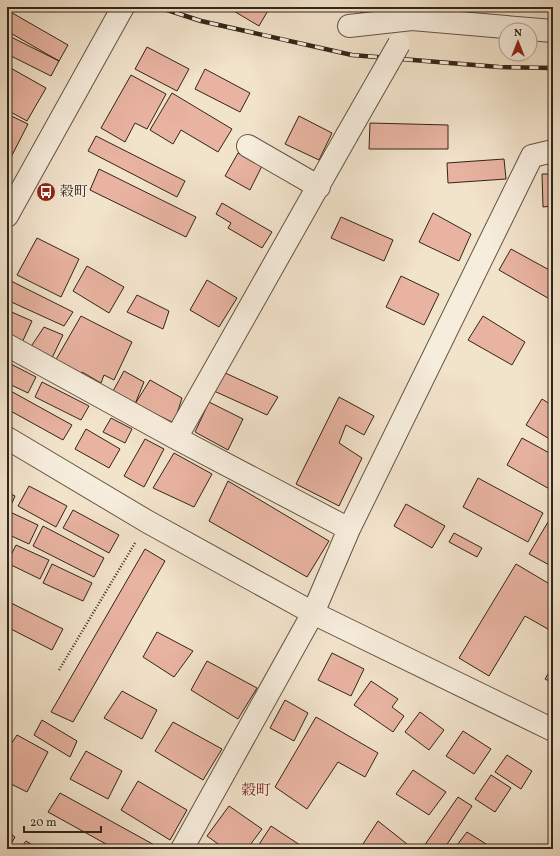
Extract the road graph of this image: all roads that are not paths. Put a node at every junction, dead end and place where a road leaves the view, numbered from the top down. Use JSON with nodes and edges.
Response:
{"nodes":[{"id":1,"x":123,"y":7,"type":"edge"},
{"id":2,"x":416,"y":13,"type":"edge"},
{"id":3,"x":349,"y":26,"type":"dead end"},
{"id":4,"x":553,"y":31,"type":"edge"},
{"id":5,"x":248,"y":146,"type":"dead end"},
{"id":6,"x":553,"y":151,"type":"edge"},
{"id":7,"x":319,"y":187,"type":"junction"},
{"id":8,"x":7,"y":216,"type":"edge"},
{"id":9,"x":7,"y":345,"type":"edge"},
{"id":10,"x":7,"y":438,"type":"edge"},
{"id":11,"x":176,"y":438,"type":"junction"},
{"id":12,"x":349,"y":529,"type":"junction"},
{"id":13,"x":314,"y":613,"type":"junction"},
{"id":14,"x":553,"y":730,"type":"edge"},
{"id":15,"x":182,"y":849,"type":"edge"}],
"edges":[{"from":1,"to":8,"type":"street"},
{"from":2,"to":3,"type":"street"},
{"from":2,"to":4,"type":"street"},
{"from":2,"to":7,"type":"street","bridge":true},
{"from":5,"to":7,"type":"street"},
{"from":6,"to":12,"type":"street"},
{"from":7,"to":11,"type":"street"},
{"from":9,"to":11,"type":"street"},
{"from":10,"to":13,"type":"street"},
{"from":11,"to":12,"type":"street"},
{"from":12,"to":13,"type":"street"},
{"from":13,"to":14,"type":"street"},
{"from":13,"to":15,"type":"street"}]}
